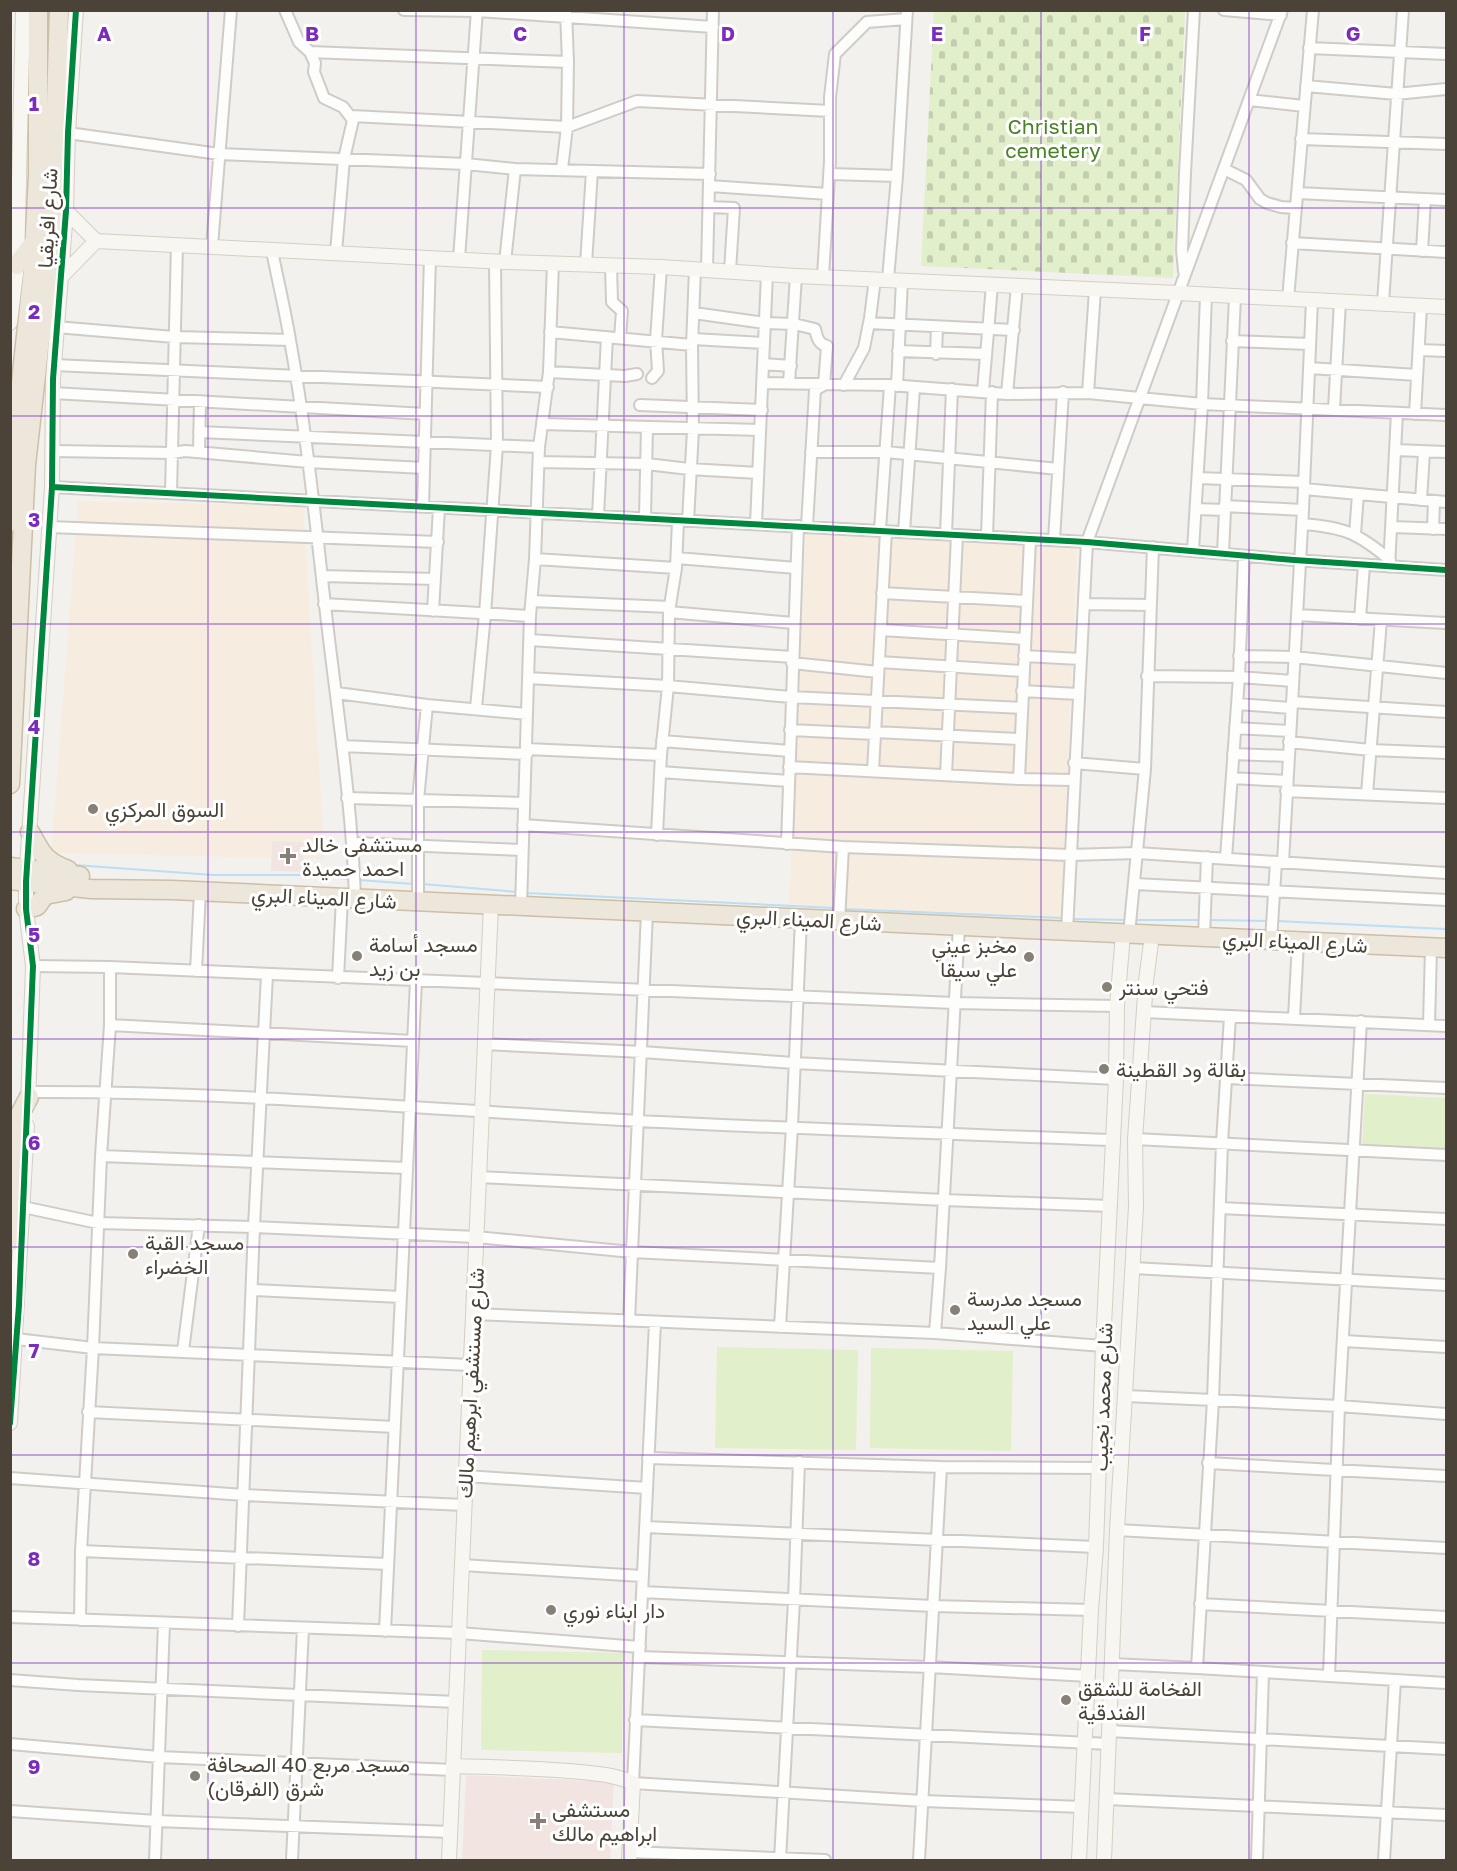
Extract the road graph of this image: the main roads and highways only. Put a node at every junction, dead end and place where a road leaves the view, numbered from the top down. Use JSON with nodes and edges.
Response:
{"nodes":[{"id":1,"x":67,"y":14,"type":"edge"},
{"id":2,"x":30,"y":15,"type":"edge"},
{"id":3,"x":34,"y":242,"type":"junction"},
{"id":4,"x":17,"y":265,"type":"road end"},
{"id":5,"x":45,"y":308,"type":"junction"},
{"id":6,"x":56,"y":331,"type":"road end"},
{"id":7,"x":10,"y":522,"type":"edge"},
{"id":8,"x":10,"y":784,"type":"edge"},
{"id":9,"x":30,"y":832,"type":"road end"},
{"id":10,"x":19,"y":874,"type":"edge"},
{"id":11,"x":92,"y":884,"type":"junction"},
{"id":12,"x":26,"y":909,"type":"road end"},
{"id":13,"x":1439,"y":948,"type":"edge"},
{"id":14,"x":29,"y":1094,"type":"road end"},
{"id":15,"x":10,"y":1242,"type":"edge"}],
"edges":[{"from":1,"to":5,"type":"highway","name":"شارع افريقيا"},
{"from":2,"to":3,"type":"highway","name":"شارع افريقيا"},
{"from":3,"to":4,"type":"highway"},
{"from":3,"to":7,"type":"highway","name":"شارع افريقيا"},
{"from":5,"to":6,"type":"highway"},
{"from":5,"to":8,"type":"highway","name":"شارع افريقيا"},
{"from":9,"to":11,"type":"highway"},
{"from":10,"to":11,"type":"highway"},
{"from":11,"to":12,"type":"highway"},
{"from":11,"to":13,"type":"highway","name":"شارع الميناء البري"},
{"from":14,"to":15,"type":"highway"}]}
